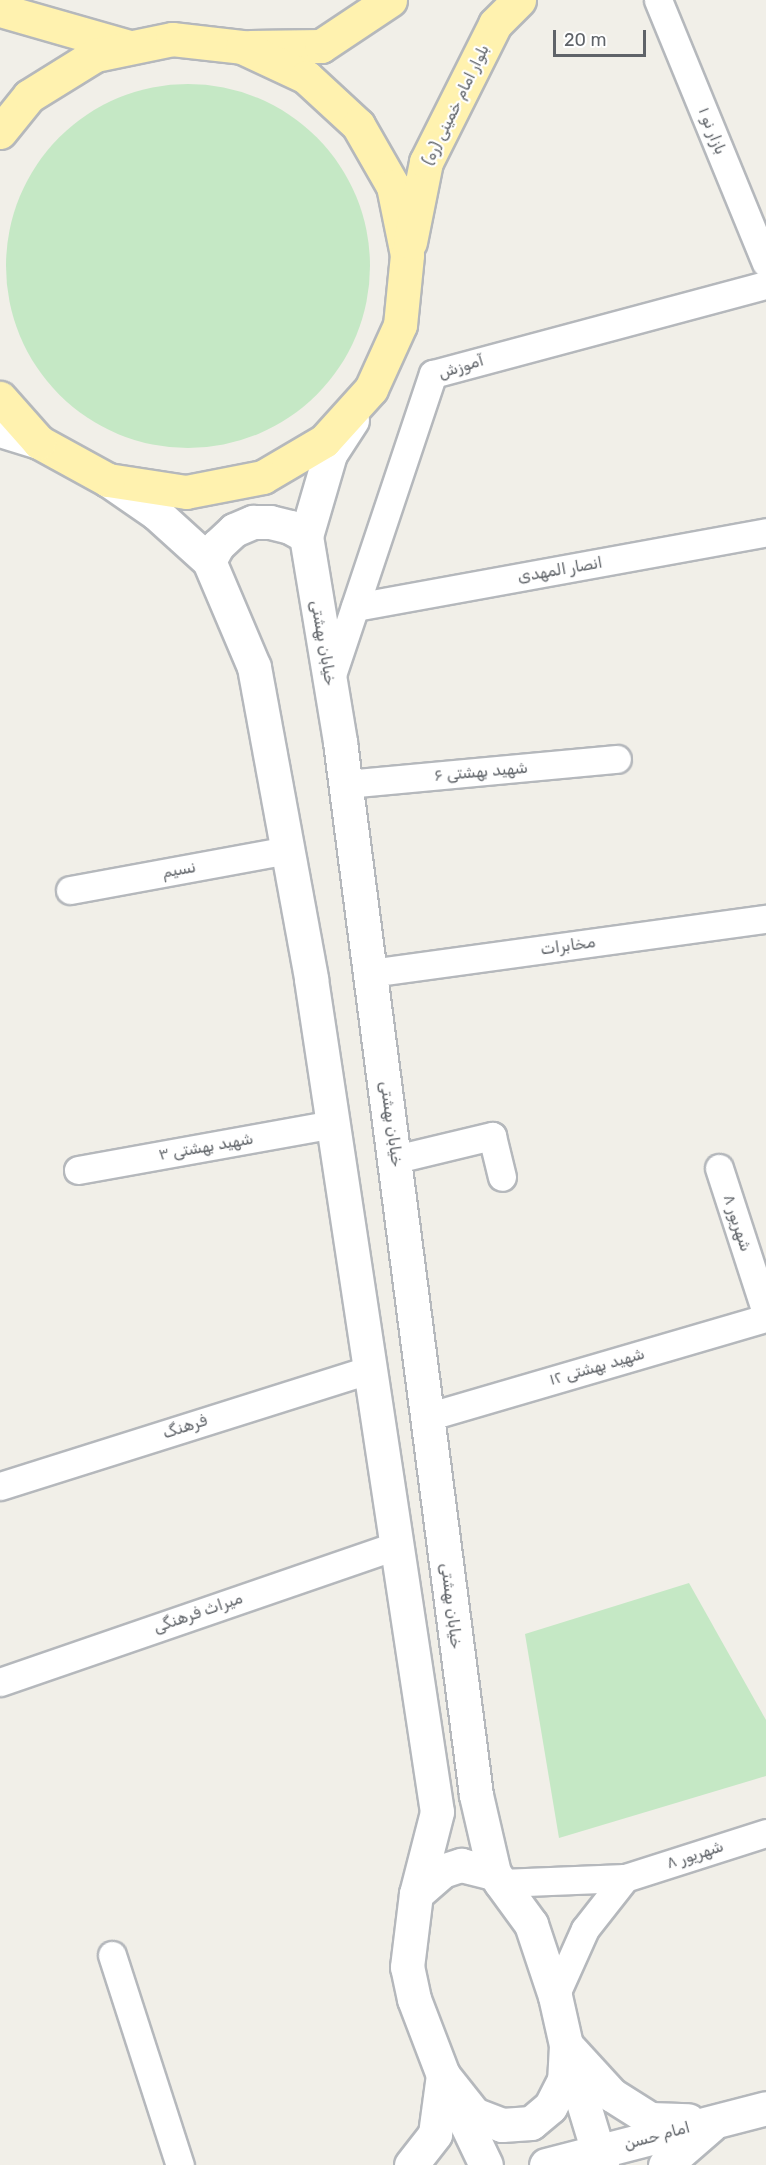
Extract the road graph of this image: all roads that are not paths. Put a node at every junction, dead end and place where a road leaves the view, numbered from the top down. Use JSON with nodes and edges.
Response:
{"nodes":[{"id":1,"x":390,"y":0,"type":"edge"},
{"id":2,"x":519,"y":0,"type":"edge"},
{"id":3,"x":658,"y":0,"type":"edge"},
{"id":4,"x":0,"y":10,"type":"edge"},
{"id":5,"x":131,"y":47,"type":"junction"},
{"id":6,"x":242,"y":47,"type":"junction"},
{"id":7,"x":0,"y":132,"type":"edge"},
{"id":8,"x":407,"y":255,"type":"junction"},
{"id":9,"x":766,"y":263,"type":"edge"},
{"id":10,"x":766,"y":285,"type":"edge"},
{"id":11,"x":371,"y":389,"type":"junction"},
{"id":12,"x":0,"y":398,"type":"edge"},
{"id":13,"x":0,"y":430,"type":"edge"},
{"id":14,"x":39,"y":442,"type":"junction"},
{"id":15,"x":108,"y":480,"type":"junction"},
{"id":16,"x":766,"y":532,"type":"edge"},
{"id":17,"x":306,"y":536,"type":"junction"},
{"id":18,"x":209,"y":561,"type":"junction"},
{"id":19,"x":355,"y":608,"type":"junction"},
{"id":20,"x":330,"y":681,"type":"junction"},
{"id":21,"x":617,"y":759,"type":"dead end"},
{"id":22,"x":346,"y":784,"type":"junction"},
{"id":23,"x":288,"y":850,"type":"junction"},
{"id":24,"x":70,"y":890,"type":"dead end"},
{"id":25,"x":766,"y":919,"type":"edge"},
{"id":26,"x":370,"y":972,"type":"junction"},
{"id":27,"x":333,"y":1124,"type":"junction"},
{"id":28,"x":396,"y":1160,"type":"junction"},
{"id":29,"x":719,"y":1168,"type":"dead end"},
{"id":30,"x":78,"y":1170,"type":"dead end"},
{"id":31,"x":502,"y":1177,"type":"dead end"},
{"id":32,"x":766,"y":1316,"type":"edge"},
{"id":33,"x":370,"y":1369,"type":"junction"},
{"id":34,"x":427,"y":1417,"type":"junction"},
{"id":35,"x":0,"y":1486,"type":"edge"},
{"id":36,"x":397,"y":1545,"type":"junction"},
{"id":37,"x":0,"y":1682,"type":"edge"},
{"id":38,"x":766,"y":1833,"type":"edge"},
{"id":39,"x":498,"y":1878,"type":"junction"},
{"id":40,"x":625,"y":1878,"type":"junction"},
{"id":41,"x":416,"y":1894,"type":"junction"},
{"id":42,"x":112,"y":1955,"type":"dead end"},
{"id":43,"x":555,"y":1996,"type":"junction"},
{"id":44,"x":566,"y":2045,"type":"junction"},
{"id":45,"x":443,"y":2075,"type":"junction"},
{"id":46,"x":766,"y":2108,"type":"edge"},
{"id":47,"x":717,"y":2120,"type":"junction"},
{"id":48,"x":600,"y":2159,"type":"edge"},
{"id":49,"x":180,"y":2165,"type":"edge"},
{"id":50,"x":411,"y":2165,"type":"edge"},
{"id":51,"x":486,"y":2165,"type":"edge"},
{"id":52,"x":546,"y":2165,"type":"edge"},
{"id":53,"x":665,"y":2165,"type":"edge"}],
"edges":[{"from":1,"to":6,"type":"main road"},
{"from":2,"to":8,"type":"main road","name":"بلوار امام خمینی (ره)"},
{"from":3,"to":9,"type":"street","name":"بازار نو ۱"},
{"from":4,"to":5,"type":"main road"},
{"from":5,"to":6,"type":"main road"},
{"from":5,"to":7,"type":"main road"},
{"from":6,"to":8,"type":"main road"},
{"from":8,"to":11,"type":"main road"},
{"from":10,"to":19,"type":"street","name":"آموزش"},
{"from":11,"to":15,"type":"main road"},
{"from":11,"to":17,"type":"main road","name":"خیابان بهشتی"},
{"from":12,"to":14,"type":"main road"},
{"from":13,"to":14,"type":"main road"},
{"from":14,"to":15,"type":"main road"},
{"from":15,"to":18,"type":"main road"},
{"from":16,"to":19,"type":"street","name":"انصار المهدی"},
{"from":17,"to":18,"type":"main road"},
{"from":17,"to":20,"type":"main road","name":"خیابان بهشتی"},
{"from":18,"to":23,"type":"main road"},
{"from":19,"to":20,"type":"street","name":"آموزش"},
{"from":20,"to":22,"type":"main road","name":"خیابان بهشتی"},
{"from":21,"to":22,"type":"street","name":"شهید بهشتی ۶"},
{"from":22,"to":26,"type":"main road","name":"خیابان بهشتی"},
{"from":23,"to":24,"type":"street","name":"نسیم"},
{"from":23,"to":27,"type":"main road"},
{"from":25,"to":26,"type":"street","name":"مخابرات"},
{"from":26,"to":28,"type":"main road","name":"خیابان بهشتی"},
{"from":27,"to":30,"type":"street","name":"شهید بهشتی ۳"},
{"from":27,"to":33,"type":"main road"},
{"from":28,"to":31,"type":"street"},
{"from":28,"to":34,"type":"main road","name":"خیابان بهشتی"},
{"from":29,"to":32,"type":"street","name":"۸ شهریور"},
{"from":32,"to":34,"type":"street","name":"شهید بهشتی ۱۲"},
{"from":33,"to":35,"type":"street","name":"فرهنگ"},
{"from":33,"to":36,"type":"main road"},
{"from":34,"to":39,"type":"main road","name":"خیابان بهشتی"},
{"from":36,"to":37,"type":"street","name":"میراث فرهنگی"},
{"from":36,"to":41,"type":"main road"},
{"from":38,"to":40,"type":"street","name":"۸ شهریور"},
{"from":39,"to":40,"type":"street","name":"۸ شهریور"},
{"from":39,"to":41,"type":"main road"},
{"from":39,"to":43,"type":"main road"},
{"from":40,"to":43,"type":"street"},
{"from":41,"to":45,"type":"main road"},
{"from":42,"to":49,"type":"street"},
{"from":43,"to":44,"type":"main road"},
{"from":44,"to":45,"type":"main road"},
{"from":44,"to":47,"type":"main road","name":"امام حسن"},
{"from":44,"to":48,"type":"main road"},
{"from":45,"to":50,"type":"main road"},
{"from":45,"to":51,"type":"main road"},
{"from":46,"to":47,"type":"main road","name":"امام حسن"},
{"from":47,"to":48,"type":"main road","name":"امام حسن"},
{"from":47,"to":53,"type":"main road","name":"امام حسن"},
{"from":48,"to":52,"type":"main road","name":"امام حسن"}]}
